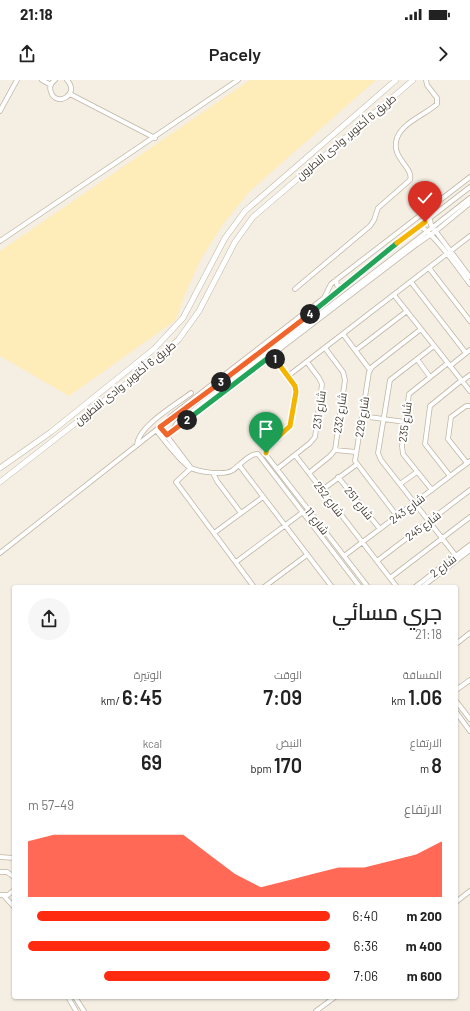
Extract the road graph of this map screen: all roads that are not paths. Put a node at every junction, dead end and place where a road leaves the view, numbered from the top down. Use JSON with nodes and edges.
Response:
{"nodes":[{"id":1,"x":13,"y":80,"type":"edge"},
{"id":2,"x":16,"y":80,"type":"edge"},
{"id":3,"x":42,"y":80,"type":"edge"},
{"id":4,"x":67,"y":80,"type":"edge"},
{"id":5,"x":238,"y":80,"type":"edge"},
{"id":6,"x":396,"y":80,"type":"edge"},
{"id":7,"x":413,"y":80,"type":"edge"},
{"id":8,"x":426,"y":80,"type":"edge"},
{"id":9,"x":52,"y":82,"type":"edge"},
{"id":10,"x":70,"y":94,"type":"junction"},
{"id":11,"x":2,"y":104,"type":"edge"},
{"id":12,"x":0,"y":111,"type":"edge"},
{"id":13,"x":155,"y":138,"type":"junction"},
{"id":14,"x":470,"y":177,"type":"edge"},
{"id":15,"x":470,"y":187,"type":"edge"},
{"id":16,"x":470,"y":198,"type":"edge"},
{"id":17,"x":470,"y":203,"type":"edge"},
{"id":18,"x":430,"y":218,"type":"junction"},
{"id":19,"x":419,"y":226,"type":"junction"},
{"id":20,"x":435,"y":230,"type":"junction"},
{"id":21,"x":429,"y":234,"type":"junction"},
{"id":22,"x":469,"y":238,"type":"edge"},
{"id":23,"x":0,"y":241,"type":"edge"},
{"id":24,"x":448,"y":253,"type":"junction"},
{"id":25,"x":429,"y":268,"type":"junction"},
{"id":26,"x":470,"y":277,"type":"edge"},
{"id":27,"x":336,"y":280,"type":"junction"},
{"id":28,"x":411,"y":282,"type":"junction"},
{"id":29,"x":470,"y":284,"type":"edge"},
{"id":30,"x":342,"y":288,"type":"junction"},
{"id":31,"x":295,"y":289,"type":"dead end"},
{"id":32,"x":326,"y":293,"type":"junction"},
{"id":33,"x":394,"y":295,"type":"junction"},
{"id":34,"x":331,"y":298,"type":"junction"},
{"id":35,"x":407,"y":311,"type":"junction"},
{"id":36,"x":470,"y":321,"type":"edge"},
{"id":37,"x":421,"y":329,"type":"junction"},
{"id":38,"x":343,"y":334,"type":"junction"},
{"id":39,"x":434,"y":346,"type":"junction"},
{"id":40,"x":324,"y":348,"type":"junction"},
{"id":41,"x":356,"y":350,"type":"junction"},
{"id":42,"x":470,"y":350,"type":"edge"},
{"id":43,"x":271,"y":353,"type":"junction"},
{"id":44,"x":466,"y":354,"type":"junction"},
{"id":45,"x":417,"y":359,"type":"junction"},
{"id":46,"x":307,"y":362,"type":"junction"},
{"id":47,"x":449,"y":364,"type":"junction"},
{"id":48,"x":370,"y":370,"type":"junction"},
{"id":49,"x":470,"y":375,"type":"edge"},
{"id":50,"x":288,"y":376,"type":"junction"},
{"id":51,"x":430,"y":377,"type":"junction"},
{"id":52,"x":462,"y":381,"type":"junction"},
{"id":53,"x":470,"y":391,"type":"edge"},
{"id":54,"x":191,"y":393,"type":"dead end"},
{"id":55,"x":200,"y":396,"type":"junction"},
{"id":56,"x":470,"y":406,"type":"edge"},
{"id":57,"x":362,"y":416,"type":"junction"},
{"id":58,"x":383,"y":419,"type":"junction"},
{"id":59,"x":405,"y":422,"type":"junction"},
{"id":60,"x":160,"y":427,"type":"junction"},
{"id":61,"x":165,"y":437,"type":"junction"},
{"id":62,"x":137,"y":445,"type":"junction"},
{"id":63,"x":335,"y":450,"type":"junction"},
{"id":64,"x":356,"y":452,"type":"junction"},
{"id":65,"x":294,"y":456,"type":"junction"},
{"id":66,"x":469,"y":462,"type":"edge"},
{"id":67,"x":239,"y":465,"type":"junction"},
{"id":68,"x":356,"y":465,"type":"junction"},
{"id":69,"x":0,"y":468,"type":"edge"},
{"id":70,"x":192,"y":468,"type":"junction"},
{"id":71,"x":277,"y":469,"type":"junction"},
{"id":72,"x":418,"y":472,"type":"junction"},
{"id":73,"x":213,"y":473,"type":"junction"},
{"id":74,"x":308,"y":473,"type":"junction"},
{"id":75,"x":450,"y":476,"type":"junction"},
{"id":76,"x":338,"y":477,"type":"junction"},
{"id":77,"x":0,"y":482,"type":"edge"},
{"id":78,"x":400,"y":484,"type":"junction"},
{"id":79,"x":322,"y":490,"type":"junction"},
{"id":80,"x":432,"y":490,"type":"junction"},
{"id":81,"x":470,"y":490,"type":"edge"},
{"id":82,"x":263,"y":497,"type":"junction"},
{"id":83,"x":415,"y":503,"type":"junction"},
{"id":84,"x":303,"y":512,"type":"junction"},
{"id":85,"x":241,"y":513,"type":"junction"},
{"id":86,"x":397,"y":516,"type":"junction"},
{"id":87,"x":470,"y":517,"type":"edge"},
{"id":88,"x":429,"y":521,"type":"junction"},
{"id":89,"x":285,"y":525,"type":"junction"},
{"id":90,"x":380,"y":529,"type":"junction"},
{"id":91,"x":214,"y":533,"type":"junction"},
{"id":92,"x":442,"y":538,"type":"junction"},
{"id":93,"x":362,"y":543,"type":"junction"},
{"id":94,"x":470,"y":546,"type":"edge"},
{"id":95,"x":470,"y":550,"type":"edge"},
{"id":96,"x":0,"y":553,"type":"edge"},
{"id":97,"x":462,"y":554,"type":"junction"},
{"id":98,"x":307,"y":555,"type":"junction"},
{"id":99,"x":344,"y":556,"type":"junction"},
{"id":100,"x":456,"y":556,"type":"junction"},
{"id":101,"x":377,"y":561,"type":"junction"},
{"id":102,"x":236,"y":562,"type":"junction"},
{"id":103,"x":390,"y":578,"type":"junction"},
{"id":104,"x":253,"y":585,"type":"edge"},
{"id":105,"x":267,"y":585,"type":"edge"},
{"id":106,"x":330,"y":585,"type":"edge"},
{"id":107,"x":358,"y":585,"type":"edge"},
{"id":108,"x":366,"y":585,"type":"edge"},
{"id":109,"x":395,"y":585,"type":"edge"},
{"id":110,"x":418,"y":585,"type":"edge"},
{"id":111,"x":424,"y":585,"type":"edge"},
{"id":112,"x":470,"y":633,"type":"edge"},
{"id":113,"x":458,"y":642,"type":"edge"},
{"id":114,"x":470,"y":680,"type":"edge"},
{"id":115,"x":458,"y":689,"type":"edge"},
{"id":116,"x":458,"y":704,"type":"edge"},
{"id":117,"x":458,"y":715,"type":"edge"},
{"id":118,"x":470,"y":719,"type":"edge"},
{"id":119,"x":470,"y":730,"type":"edge"},
{"id":120,"x":0,"y":857,"type":"edge"},
{"id":121,"x":12,"y":858,"type":"edge"},
{"id":122,"x":1,"y":871,"type":"edge"},
{"id":123,"x":12,"y":875,"type":"edge"},
{"id":124,"x":470,"y":891,"type":"edge"},
{"id":125,"x":12,"y":892,"type":"edge"},
{"id":126,"x":2,"y":895,"type":"edge"},
{"id":127,"x":458,"y":900,"type":"edge"},
{"id":128,"x":12,"y":905,"type":"edge"},
{"id":129,"x":69,"y":999,"type":"edge"},
{"id":130,"x":76,"y":999,"type":"edge"},
{"id":131,"x":332,"y":999,"type":"edge"},
{"id":132,"x":76,"y":1011,"type":"edge"},
{"id":133,"x":84,"y":1011,"type":"edge"},
{"id":134,"x":316,"y":1011,"type":"edge"}],
"edges":[{"from":1,"to":11,"type":"street"},
{"from":2,"to":11,"type":"street"},
{"from":3,"to":9,"type":"street"},
{"from":4,"to":10,"type":"street"},
{"from":5,"to":13,"type":"street"},
{"from":6,"to":69,"type":"street","name":"طريق 6 أكتوبر, وادى النطرون"},
{"from":7,"to":77,"type":"street","name":"طريق 6 أكتوبر, وادى النطرون"},
{"from":8,"to":31,"type":"street"},
{"from":9,"to":10,"type":"street"},
{"from":10,"to":13,"type":"street"},
{"from":11,"to":12,"type":"street"},
{"from":13,"to":23,"type":"street"},
{"from":14,"to":27,"type":"street"},
{"from":15,"to":18,"type":"street"},
{"from":16,"to":20,"type":"street"},
{"from":17,"to":20,"type":"street"},
{"from":18,"to":19,"type":"street"},
{"from":18,"to":20,"type":"street"},
{"from":19,"to":21,"type":"street"},
{"from":19,"to":30,"type":"street"},
{"from":20,"to":21,"type":"street"},
{"from":20,"to":24,"type":"street"},
{"from":21,"to":24,"type":"street"},
{"from":21,"to":43,"type":"street"},
{"from":22,"to":24,"type":"street"},
{"from":24,"to":25,"type":"street"},
{"from":24,"to":26,"type":"street"},
{"from":24,"to":29,"type":"street"},
{"from":25,"to":28,"type":"street"},
{"from":25,"to":36,"type":"street"},
{"from":27,"to":30,"type":"street"},
{"from":27,"to":32,"type":"street"},
{"from":28,"to":33,"type":"street"},
{"from":28,"to":44,"type":"street"},
{"from":30,"to":34,"type":"street"},
{"from":32,"to":34,"type":"street"},
{"from":32,"to":55,"type":"street"},
{"from":33,"to":35,"type":"street"},
{"from":33,"to":38,"type":"street"},
{"from":34,"to":55,"type":"street"},
{"from":35,"to":37,"type":"street"},
{"from":35,"to":41,"type":"street"},
{"from":37,"to":39,"type":"street"},
{"from":37,"to":48,"type":"street"},
{"from":38,"to":40,"type":"street"},
{"from":38,"to":41,"type":"street"},
{"from":39,"to":45,"type":"street"},
{"from":39,"to":47,"type":"street"},
{"from":40,"to":46,"type":"street"},
{"from":40,"to":63,"type":"street","name":"شارع 232"},
{"from":41,"to":48,"type":"street"},
{"from":42,"to":44,"type":"street","name":"شارع 235"},
{"from":43,"to":50,"type":"street"},
{"from":43,"to":61,"type":"street"},
{"from":44,"to":47,"type":"street","name":"شارع 235"},
{"from":45,"to":51,"type":"street"},
{"from":45,"to":58,"type":"street"},
{"from":46,"to":50,"type":"street"},
{"from":46,"to":65,"type":"street","name":"شارع 231"},
{"from":47,"to":51,"type":"street","name":"شارع 235"},
{"from":47,"to":52,"type":"street"},
{"from":48,"to":57,"type":"street","name":"شارع 229"},
{"from":49,"to":52,"type":"street"},
{"from":50,"to":71,"type":"street","name":"شارع 11"},
{"from":51,"to":59,"type":"street","name":"شارع 235"},
{"from":52,"to":53,"type":"street"},
{"from":52,"to":75,"type":"street"},
{"from":54,"to":62,"type":"street"},
{"from":55,"to":60,"type":"street"},
{"from":56,"to":66,"type":"street"},
{"from":57,"to":58,"type":"street"},
{"from":57,"to":64,"type":"street","name":"شارع 229"},
{"from":58,"to":59,"type":"street"},
{"from":58,"to":78,"type":"street"},
{"from":59,"to":72,"type":"street","name":"شارع 235"},
{"from":60,"to":61,"type":"street"},
{"from":60,"to":62,"type":"street"},
{"from":61,"to":70,"type":"street"},
{"from":62,"to":96,"type":"street"},
{"from":63,"to":64,"type":"street"},
{"from":63,"to":74,"type":"street"},
{"from":64,"to":68,"type":"street","name":"شارع 229"},
{"from":65,"to":71,"type":"street","name":"شارع 231"},
{"from":65,"to":74,"type":"street","name":"شارع 252"},
{"from":66,"to":75,"type":"street","name":"شارع 243"},
{"from":67,"to":73,"type":"street"},
{"from":67,"to":82,"type":"street"},
{"from":67,"to":84,"type":"street","name":"شارع 11"},
{"from":68,"to":76,"type":"street"},
{"from":68,"to":86,"type":"street"},
{"from":70,"to":73,"type":"street"},
{"from":70,"to":91,"type":"street"},
{"from":71,"to":99,"type":"street","name":"شارع 11"},
{"from":72,"to":78,"type":"street"},
{"from":72,"to":80,"type":"street","name":"شارع 235"},
{"from":73,"to":85,"type":"street"},
{"from":74,"to":79,"type":"street","name":"شارع 252"},
{"from":75,"to":80,"type":"street","name":"شارع 243"},
{"from":76,"to":79,"type":"street"},
{"from":76,"to":90,"type":"street","name":"شارع 251"},
{"from":78,"to":83,"type":"street"},
{"from":79,"to":93,"type":"street","name":"شارع 252"},
{"from":80,"to":83,"type":"street","name":"شارع 243"},
{"from":81,"to":88,"type":"street","name":"شارع 245"},
{"from":82,"to":85,"type":"street"},
{"from":82,"to":89,"type":"street"},
{"from":83,"to":86,"type":"street","name":"شارع 243"},
{"from":83,"to":88,"type":"street"},
{"from":84,"to":89,"type":"street"},
{"from":84,"to":107,"type":"street","name":"شارع 11"},
{"from":85,"to":91,"type":"street"},
{"from":86,"to":90,"type":"street","name":"شارع 243"},
{"from":87,"to":92,"type":"street","name":"شارع 245"},
{"from":88,"to":92,"type":"street"},
{"from":88,"to":101,"type":"street","name":"شارع 245"},
{"from":89,"to":98,"type":"street"},
{"from":89,"to":102,"type":"street"},
{"from":90,"to":93,"type":"street","name":"شارع 243"},
{"from":91,"to":102,"type":"street"},
{"from":92,"to":100,"type":"street"},
{"from":92,"to":103,"type":"street","name":"شارع 245"},
{"from":93,"to":99,"type":"street","name":"شارع 243"},
{"from":93,"to":101,"type":"street","name":"شارع 252"},
{"from":94,"to":97,"type":"street","name":"شارع 2"},
{"from":95,"to":97,"type":"street","name":"شارع 2"},
{"from":97,"to":100,"type":"street","name":"شارع 2"},
{"from":97,"to":111,"type":"street","name":"شارع 2"},
{"from":98,"to":105,"type":"street"},
{"from":98,"to":106,"type":"street"},
{"from":99,"to":108,"type":"street","name":"شارع 11"},
{"from":100,"to":110,"type":"street","name":"شارع 2"},
{"from":101,"to":103,"type":"street","name":"شارع 252"},
{"from":102,"to":104,"type":"street"},
{"from":103,"to":109,"type":"street","name":"شارع 252"},
{"from":112,"to":113,"type":"street"},
{"from":114,"to":115,"type":"street"},
{"from":116,"to":118,"type":"street"},
{"from":117,"to":119,"type":"street"},
{"from":120,"to":121,"type":"street"},
{"from":122,"to":123,"type":"street"},
{"from":124,"to":127,"type":"street"},
{"from":125,"to":126,"type":"street"},
{"from":126,"to":128,"type":"street"},
{"from":129,"to":132,"type":"street"},
{"from":130,"to":133,"type":"street"},
{"from":131,"to":134,"type":"street"}]}
